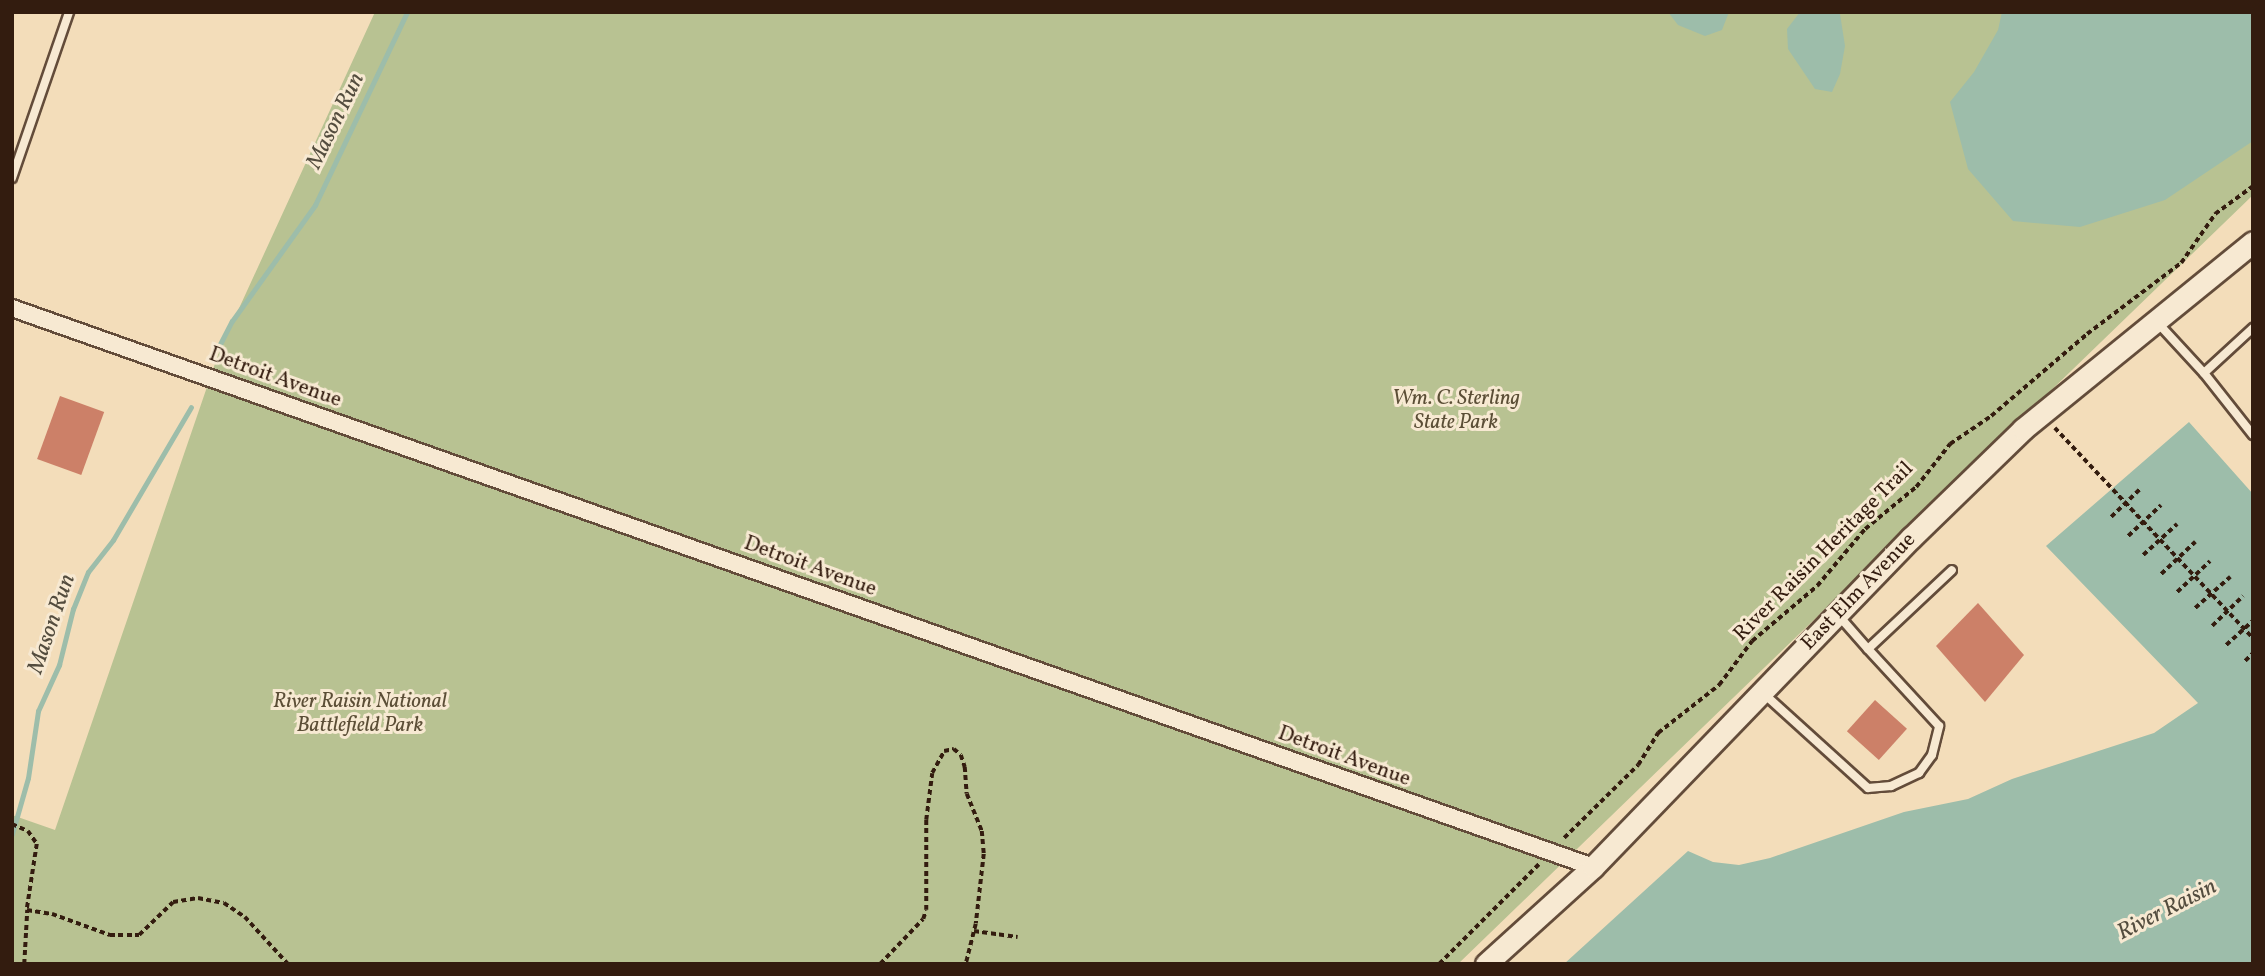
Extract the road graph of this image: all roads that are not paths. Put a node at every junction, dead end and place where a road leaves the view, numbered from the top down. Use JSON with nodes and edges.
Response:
{"nodes":[{"id":1,"x":69,"y":12,"type":"edge"},
{"id":2,"x":12,"y":178,"type":"edge"},
{"id":3,"x":2253,"y":242,"type":"edge"},
{"id":4,"x":12,"y":308,"type":"edge"},
{"id":5,"x":2156,"y":321,"type":"junction"},
{"id":6,"x":2253,"y":328,"type":"edge"},
{"id":7,"x":2204,"y":373,"type":"junction"},
{"id":8,"x":2253,"y":435,"type":"edge"},
{"id":9,"x":1952,"y":570,"type":"dead end"},
{"id":10,"x":1837,"y":614,"type":"junction"},
{"id":11,"x":1868,"y":649,"type":"junction"},
{"id":12,"x":1762,"y":692,"type":"junction"},
{"id":13,"x":1593,"y":867,"type":"junction"},
{"id":14,"x":1486,"y":964,"type":"edge"}],
"edges":[{"from":1,"to":2,"type":"lane"},
{"from":3,"to":5,"type":"main road","name":"East Elm Avenue"},
{"from":4,"to":13,"type":"street","name":"Detroit Avenue"},
{"from":5,"to":7,"type":"lane"},
{"from":5,"to":10,"type":"main road","name":"East Elm Avenue"},
{"from":6,"to":7,"type":"lane"},
{"from":7,"to":8,"type":"lane"},
{"from":9,"to":11,"type":"lane"},
{"from":10,"to":11,"type":"lane"},
{"from":10,"to":12,"type":"main road","name":"East Elm Avenue"},
{"from":11,"to":12,"type":"lane"},
{"from":12,"to":13,"type":"main road","name":"East Elm Avenue"},
{"from":13,"to":14,"type":"main road","name":"East Elm Avenue"}]}
